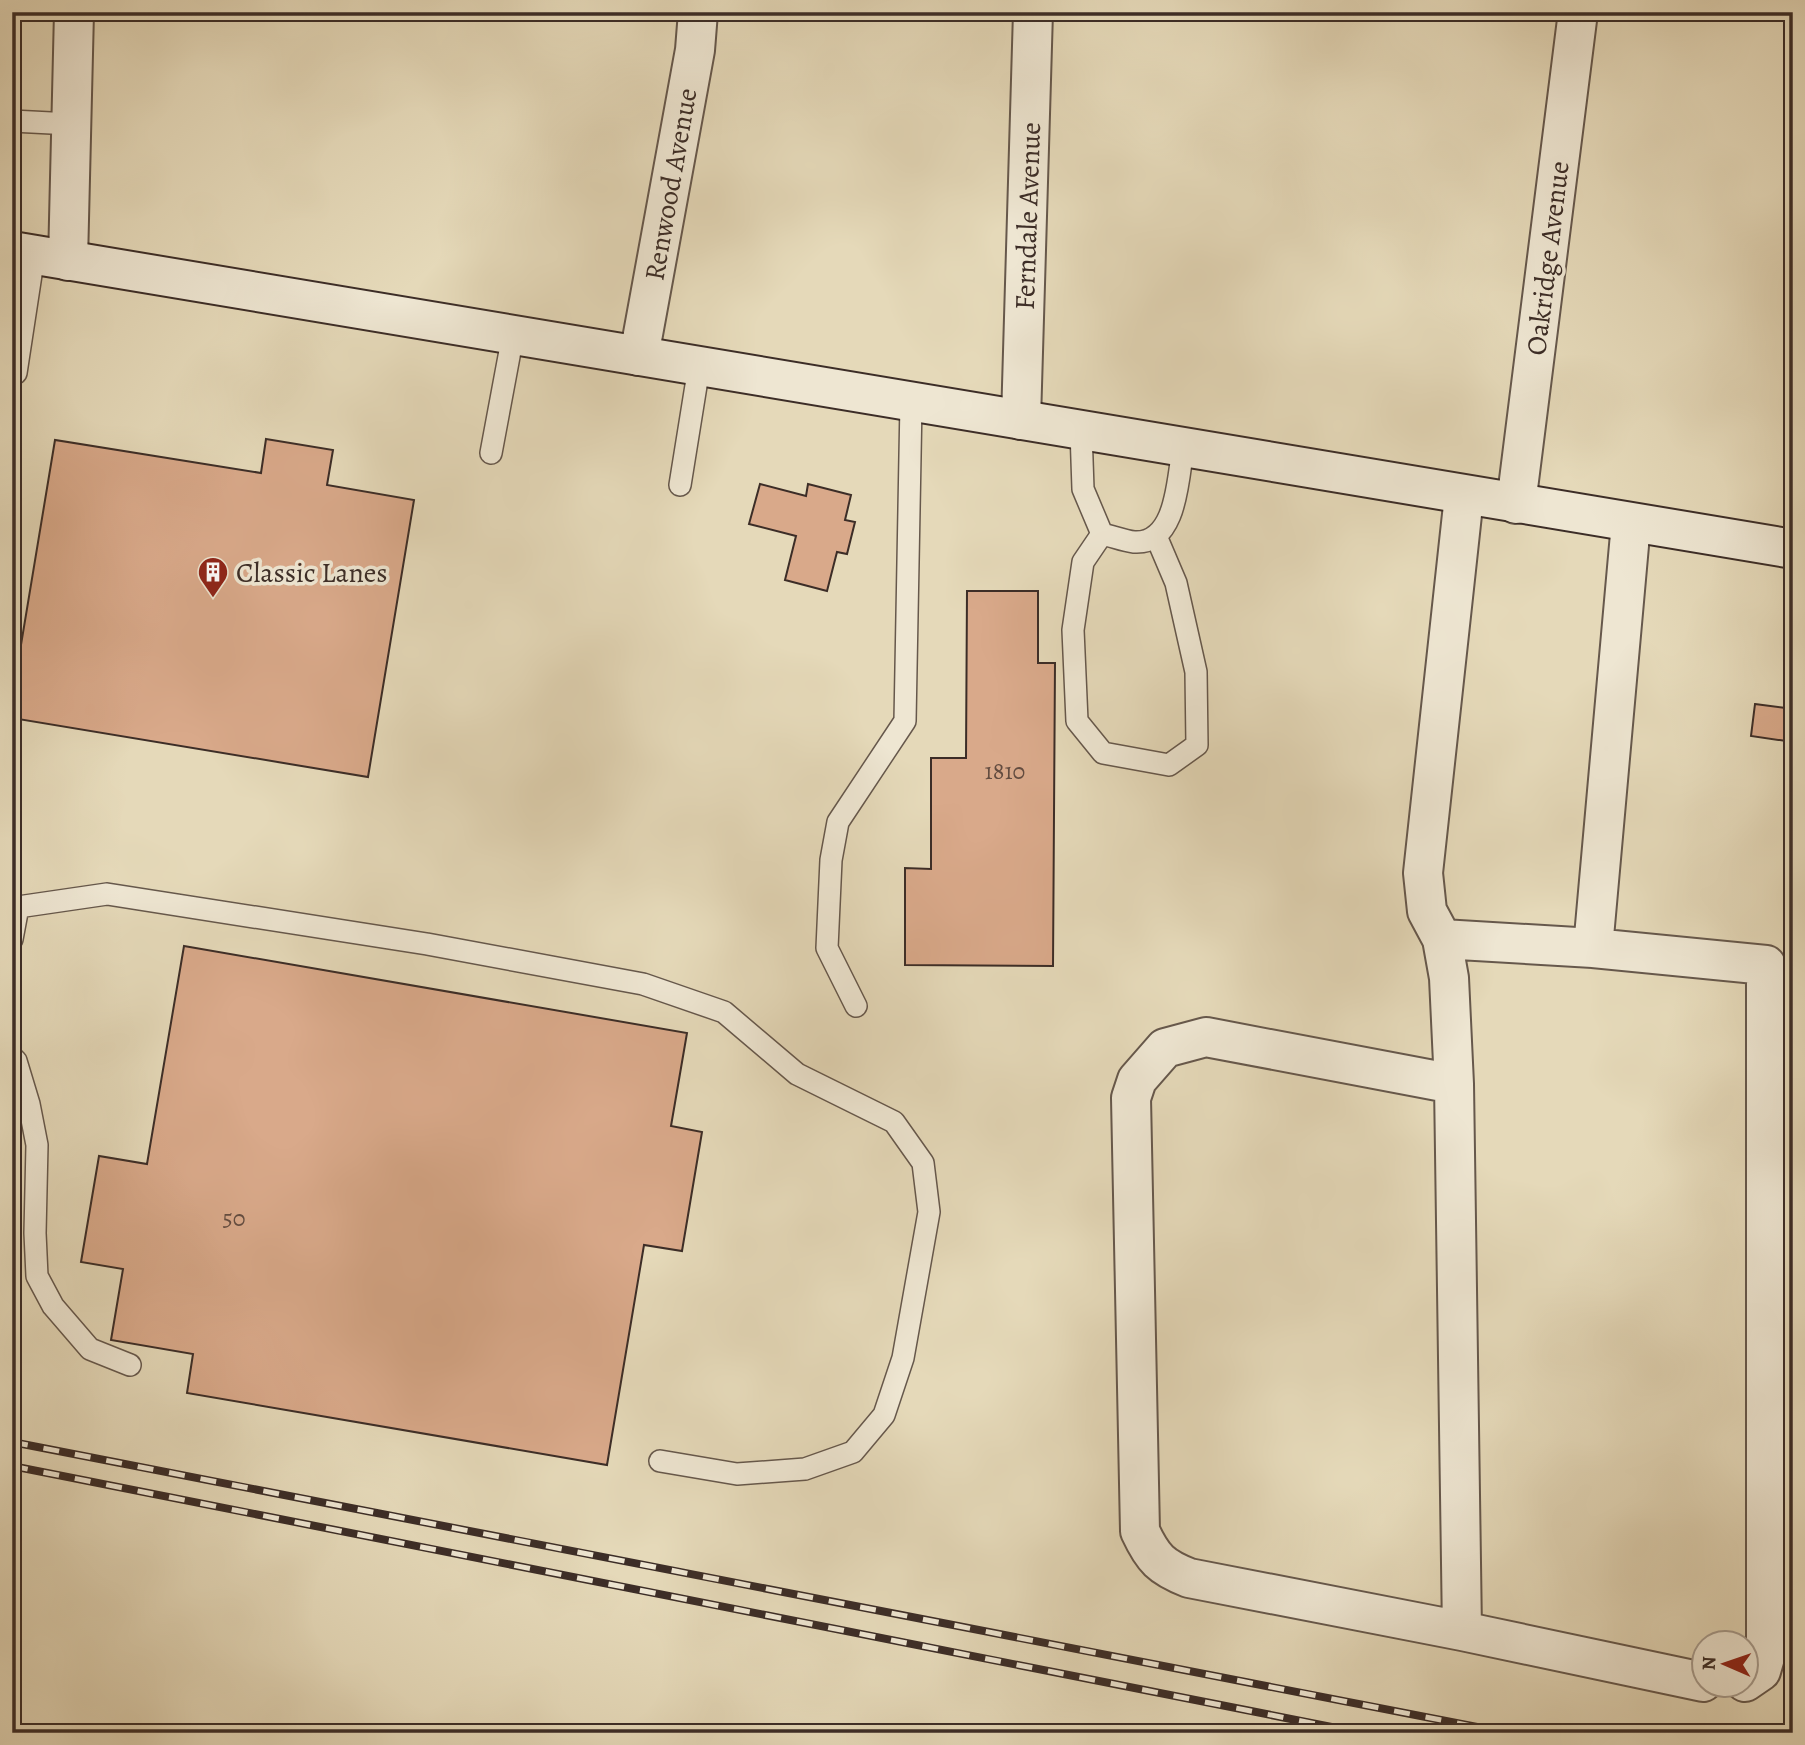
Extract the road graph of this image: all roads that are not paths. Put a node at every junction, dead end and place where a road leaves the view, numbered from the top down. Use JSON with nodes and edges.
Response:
{"nodes":[{"id":1,"x":74,"y":12,"type":"edge"},
{"id":2,"x":698,"y":12,"type":"edge"},
{"id":3,"x":1033,"y":12,"type":"edge"},
{"id":4,"x":1578,"y":12,"type":"edge"},
{"id":5,"x":12,"y":121,"type":"edge"},
{"id":6,"x":71,"y":124,"type":"junction"},
{"id":7,"x":38,"y":256,"type":"edge"},
{"id":8,"x":513,"y":335,"type":"junction"},
{"id":9,"x":639,"y":356,"type":"junction"},
{"id":10,"x":699,"y":367,"type":"junction"},
{"id":11,"x":16,"y":373,"type":"dead end"},
{"id":12,"x":911,"y":403,"type":"junction"},
{"id":13,"x":1021,"y":420,"type":"junction"},
{"id":14,"x":1081,"y":431,"type":"junction"},
{"id":15,"x":1182,"y":448,"type":"junction"},
{"id":16,"x":491,"y":453,"type":"dead end"},
{"id":17,"x":680,"y":485,"type":"dead end"},
{"id":18,"x":1464,"y":496,"type":"junction"},
{"id":19,"x":1516,"y":504,"type":"junction"},
{"id":20,"x":1631,"y":523,"type":"junction"},
{"id":21,"x":1102,"y":534,"type":"junction"},
{"id":22,"x":1156,"y":536,"type":"junction"},
{"id":23,"x":1793,"y":550,"type":"edge"},
{"id":24,"x":15,"y":906,"type":"edge"},
{"id":25,"x":12,"y":939,"type":"edge"},
{"id":26,"x":1442,"y":939,"type":"junction"},
{"id":27,"x":1593,"y":947,"type":"junction"},
{"id":28,"x":856,"y":1006,"type":"dead end"},
{"id":29,"x":12,"y":1057,"type":"edge"},
{"id":30,"x":1454,"y":1084,"type":"junction"},
{"id":31,"x":131,"y":1365,"type":"dead end"},
{"id":32,"x":660,"y":1461,"type":"dead end"},
{"id":33,"x":1462,"y":1631,"type":"junction"},
{"id":34,"x":1759,"y":1672,"type":"edge"},
{"id":35,"x":1689,"y":1679,"type":"edge"}],
"edges":[{"from":1,"to":6,"type":"street"},
{"from":2,"to":9,"type":"street","name":"Renwood Avenue"},
{"from":3,"to":13,"type":"street","name":"Ferndale Avenue"},
{"from":4,"to":19,"type":"street","name":"Oakridge Avenue"},
{"from":5,"to":6,"type":"lane"},
{"from":6,"to":7,"type":"street"},
{"from":7,"to":8,"type":"street"},
{"from":7,"to":11,"type":"lane"},
{"from":8,"to":9,"type":"street"},
{"from":8,"to":16,"type":"lane"},
{"from":9,"to":10,"type":"street"},
{"from":10,"to":12,"type":"street"},
{"from":10,"to":17,"type":"lane"},
{"from":12,"to":13,"type":"street"},
{"from":12,"to":28,"type":"lane"},
{"from":13,"to":14,"type":"street"},
{"from":14,"to":15,"type":"street"},
{"from":14,"to":21,"type":"lane"},
{"from":15,"to":18,"type":"street"},
{"from":15,"to":22,"type":"lane"},
{"from":18,"to":19,"type":"street"},
{"from":18,"to":26,"type":"street"},
{"from":19,"to":20,"type":"street"},
{"from":20,"to":23,"type":"street"},
{"from":20,"to":27,"type":"street"},
{"from":21,"to":22,"type":"lane"},
{"from":21,"to":22,"type":"lane"},
{"from":24,"to":25,"type":"lane"},
{"from":24,"to":32,"type":"lane"},
{"from":26,"to":27,"type":"street"},
{"from":26,"to":30,"type":"street"},
{"from":27,"to":34,"type":"street"},
{"from":29,"to":31,"type":"lane"},
{"from":30,"to":33,"type":"street"},
{"from":30,"to":33,"type":"street"},
{"from":33,"to":35,"type":"street"}]}
